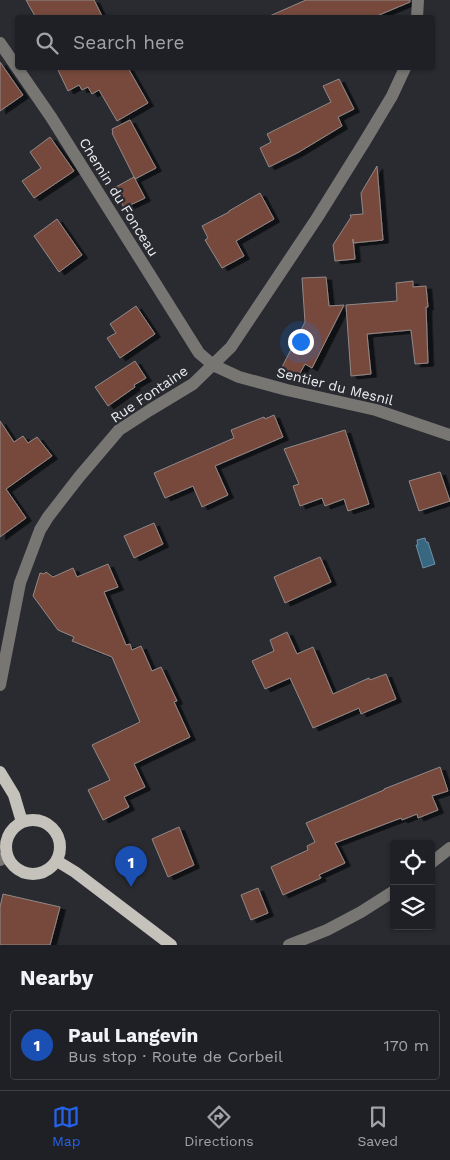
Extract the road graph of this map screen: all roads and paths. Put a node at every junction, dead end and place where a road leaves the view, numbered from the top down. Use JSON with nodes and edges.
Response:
{"nodes":[{"id":1,"x":418,"y":0,"type":"edge"},
{"id":2,"x":417,"y":15,"type":"edge"},
{"id":3,"x":0,"y":43,"type":"edge"},
{"id":4,"x":15,"y":65,"type":"edge"},
{"id":5,"x":19,"y":70,"type":"edge"},
{"id":6,"x":403,"y":70,"type":"edge"},
{"id":7,"x":213,"y":365,"type":"junction"},
{"id":8,"x":450,"y":435,"type":"edge"},
{"id":9,"x":0,"y":685,"type":"edge"},
{"id":10,"x":0,"y":772,"type":"edge"},
{"id":11,"x":22,"y":822,"type":"junction"},
{"id":12,"x":450,"y":848,"type":"edge"},
{"id":13,"x":3,"y":858,"type":"edge"},
{"id":14,"x":435,"y":860,"type":"edge"},
{"id":15,"x":57,"y":861,"type":"junction"},
{"id":16,"x":390,"y":894,"type":"edge"},
{"id":17,"x":171,"y":945,"type":"edge"},
{"id":18,"x":289,"y":945,"type":"edge"}],
"edges":[{"from":1,"to":2,"type":"street"},
{"from":3,"to":4,"type":"street","name":"Chemin du Fonceau"},
{"from":5,"to":7,"type":"street","name":"Chemin du Fonceau"},
{"from":6,"to":7,"type":"street","name":"Rue Fontaine"},
{"from":7,"to":8,"type":"street","name":"Sentier du Mesnil"},
{"from":7,"to":9,"type":"street","name":"Rue Fontaine"},
{"from":10,"to":11,"type":"main road"},
{"from":11,"to":13,"type":"main road"},
{"from":11,"to":15,"type":"main road"},
{"from":12,"to":14,"type":"street"},
{"from":13,"to":15,"type":"main road"},
{"from":15,"to":17,"type":"main road"},
{"from":16,"to":18,"type":"street"}]}
